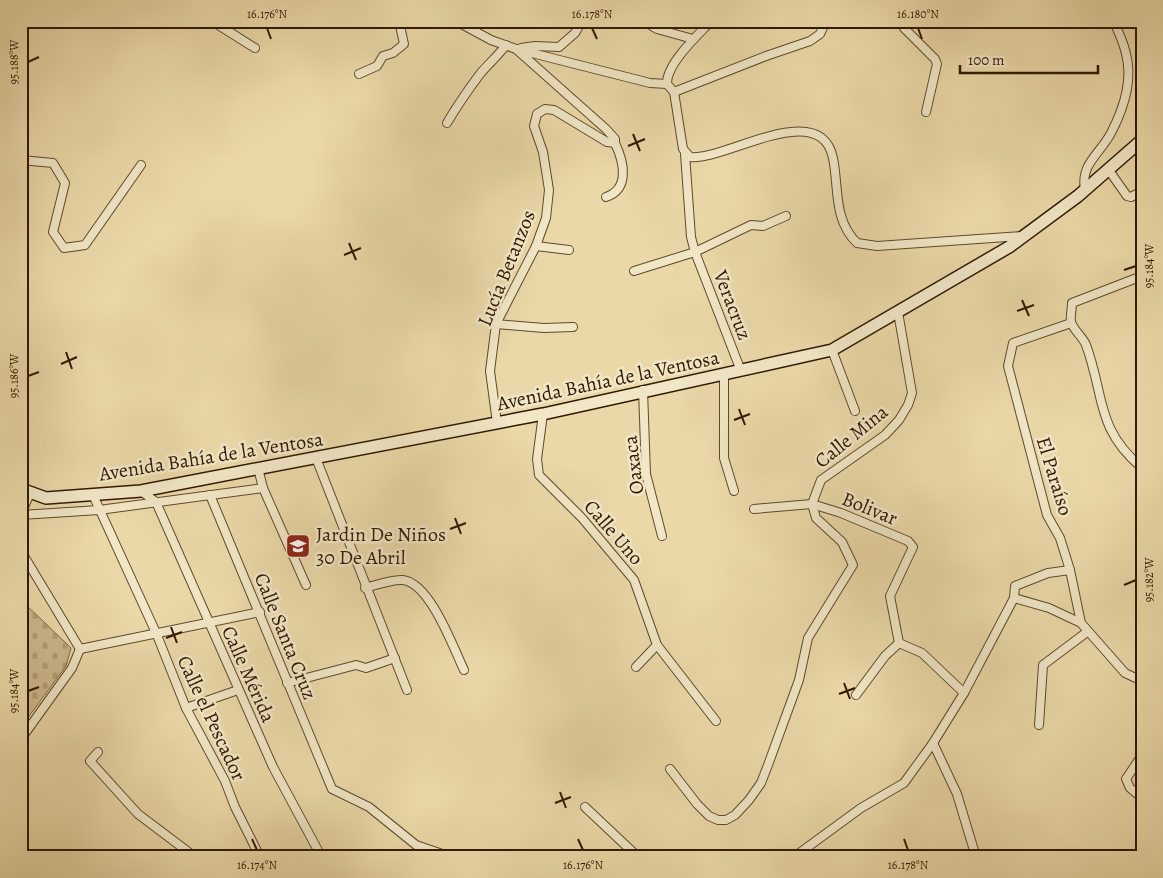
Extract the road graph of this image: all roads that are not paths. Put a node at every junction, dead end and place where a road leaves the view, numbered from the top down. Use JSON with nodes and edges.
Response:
{"nodes":[{"id":1,"x":212,"y":21,"type":"edge"},
{"id":2,"x":399,"y":21,"type":"edge"},
{"id":3,"x":456,"y":21,"type":"edge"},
{"id":4,"x":582,"y":21,"type":"edge"},
{"id":5,"x":644,"y":21,"type":"edge"},
{"id":6,"x":711,"y":21,"type":"edge"},
{"id":7,"x":826,"y":21,"type":"edge"},
{"id":8,"x":901,"y":21,"type":"edge"},
{"id":9,"x":1114,"y":21,"type":"edge"},
{"id":10,"x":693,"y":39,"type":"junction"},
{"id":11,"x":506,"y":46,"type":"junction"},
{"id":12,"x":255,"y":48,"type":"dead end"},
{"id":13,"x":516,"y":49,"type":"junction"},
{"id":14,"x":359,"y":74,"type":"dead end"},
{"id":15,"x":667,"y":84,"type":"junction"},
{"id":16,"x":674,"y":92,"type":"junction"},
{"id":17,"x":926,"y":112,"type":"dead end"},
{"id":18,"x":448,"y":123,"type":"dead end"},
{"id":19,"x":1142,"y":140,"type":"edge"},
{"id":20,"x":615,"y":143,"type":"junction"},
{"id":21,"x":685,"y":154,"type":"junction"},
{"id":22,"x":21,"y":160,"type":"edge"},
{"id":23,"x":141,"y":165,"type":"dead end"},
{"id":24,"x":1108,"y":169,"type":"junction"},
{"id":25,"x":1085,"y":190,"type":"junction"},
{"id":26,"x":1142,"y":190,"type":"edge"},
{"id":27,"x":606,"y":197,"type":"dead end"},
{"id":28,"x":786,"y":216,"type":"dead end"},
{"id":29,"x":1022,"y":236,"type":"junction"},
{"id":30,"x":536,"y":246,"type":"junction"},
{"id":31,"x":569,"y":250,"type":"dead end"},
{"id":32,"x":695,"y":252,"type":"junction"},
{"id":33,"x":634,"y":271,"type":"dead end"},
{"id":34,"x":1142,"y":276,"type":"edge"},
{"id":35,"x":898,"y":312,"type":"junction"},
{"id":36,"x":1071,"y":323,"type":"junction"},
{"id":37,"x":496,"y":324,"type":"junction"},
{"id":38,"x":573,"y":327,"type":"dead end"},
{"id":39,"x":832,"y":350,"type":"junction"},
{"id":40,"x":741,"y":371,"type":"junction"},
{"id":41,"x":724,"y":376,"type":"junction"},
{"id":42,"x":643,"y":390,"type":"junction"},
{"id":43,"x":855,"y":411,"type":"dead end"},
{"id":44,"x":542,"y":414,"type":"junction"},
{"id":45,"x":497,"y":423,"type":"junction"},
{"id":46,"x":316,"y":458,"type":"junction"},
{"id":47,"x":258,"y":468,"type":"junction"},
{"id":48,"x":1142,"y":468,"type":"edge"},
{"id":49,"x":263,"y":488,"type":"junction"},
{"id":50,"x":141,"y":490,"type":"junction"},
{"id":51,"x":26,"y":491,"type":"edge"},
{"id":52,"x":734,"y":491,"type":"dead end"},
{"id":53,"x":93,"y":494,"type":"junction"},
{"id":54,"x":210,"y":495,"type":"junction"},
{"id":55,"x":156,"y":502,"type":"junction"},
{"id":56,"x":812,"y":504,"type":"junction"},
{"id":57,"x":754,"y":509,"type":"dead end"},
{"id":58,"x":99,"y":510,"type":"junction"},
{"id":59,"x":21,"y":514,"type":"edge"},
{"id":60,"x":662,"y":536,"type":"dead end"},
{"id":61,"x":21,"y":551,"type":"edge"},
{"id":62,"x":1070,"y":570,"type":"junction"},
{"id":63,"x":306,"y":585,"type":"dead end"},
{"id":64,"x":365,"y":588,"type":"junction"},
{"id":65,"x":1014,"y":598,"type":"junction"},
{"id":66,"x":260,"y":612,"type":"junction"},
{"id":67,"x":1081,"y":623,"type":"junction"},
{"id":68,"x":209,"y":624,"type":"junction"},
{"id":69,"x":1087,"y":632,"type":"junction"},
{"id":70,"x":158,"y":635,"type":"junction"},
{"id":71,"x":899,"y":643,"type":"junction"},
{"id":72,"x":657,"y":645,"type":"junction"},
{"id":73,"x":80,"y":649,"type":"junction"},
{"id":74,"x":394,"y":658,"type":"junction"},
{"id":75,"x":636,"y":667,"type":"dead end"},
{"id":76,"x":464,"y":670,"type":"dead end"},
{"id":77,"x":1140,"y":679,"type":"edge"},
{"id":78,"x":287,"y":683,"type":"junction"},
{"id":79,"x":238,"y":690,"type":"junction"},
{"id":80,"x":407,"y":690,"type":"dead end"},
{"id":81,"x":964,"y":693,"type":"junction"},
{"id":82,"x":856,"y":695,"type":"dead end"},
{"id":83,"x":186,"y":708,"type":"junction"},
{"id":84,"x":716,"y":721,"type":"dead end"},
{"id":85,"x":1039,"y":725,"type":"dead end"},
{"id":86,"x":21,"y":739,"type":"edge"},
{"id":87,"x":933,"y":743,"type":"junction"},
{"id":88,"x":98,"y":752,"type":"dead end"},
{"id":89,"x":1142,"y":755,"type":"edge"},
{"id":90,"x":670,"y":769,"type":"dead end"},
{"id":91,"x":1142,"y":798,"type":"edge"},
{"id":92,"x":585,"y":807,"type":"dead end"},
{"id":93,"x":193,"y":856,"type":"edge"},
{"id":94,"x":320,"y":856,"type":"edge"},
{"id":95,"x":260,"y":857,"type":"edge"},
{"id":96,"x":451,"y":857,"type":"edge"},
{"id":97,"x":638,"y":857,"type":"edge"},
{"id":98,"x":794,"y":857,"type":"edge"},
{"id":99,"x":976,"y":857,"type":"edge"}],
"edges":[{"from":1,"to":12,"type":"street"},
{"from":2,"to":14,"type":"street"},
{"from":3,"to":11,"type":"street"},
{"from":4,"to":13,"type":"street"},
{"from":5,"to":10,"type":"street"},
{"from":6,"to":10,"type":"street"},
{"from":7,"to":16,"type":"street"},
{"from":8,"to":17,"type":"street"},
{"from":9,"to":25,"type":"street"},
{"from":10,"to":15,"type":"street"},
{"from":11,"to":13,"type":"street"},
{"from":11,"to":18,"type":"street"},
{"from":13,"to":15,"type":"street"},
{"from":13,"to":20,"type":"street"},
{"from":15,"to":16,"type":"street"},
{"from":16,"to":21,"type":"street","name":"Veracruz"},
{"from":19,"to":24,"type":"main road","name":"Avenida Bahía de la Ventosa"},
{"from":20,"to":27,"type":"street"},
{"from":20,"to":30,"type":"street","name":"Lucía Betanzos"},
{"from":21,"to":29,"type":"street"},
{"from":21,"to":32,"type":"street","name":"Veracruz"},
{"from":22,"to":23,"type":"street"},
{"from":24,"to":25,"type":"main road","name":"Avenida Bahía de la Ventosa"},
{"from":24,"to":26,"type":"street"},
{"from":25,"to":29,"type":"main road","name":"Avenida Bahía de la Ventosa"},
{"from":28,"to":32,"type":"street"},
{"from":29,"to":35,"type":"main road","name":"Avenida Bahía de la Ventosa"},
{"from":30,"to":31,"type":"street"},
{"from":30,"to":37,"type":"street","name":"Lucía Betanzos"},
{"from":32,"to":33,"type":"street"},
{"from":32,"to":40,"type":"street","name":"Veracruz"},
{"from":34,"to":36,"type":"street"},
{"from":35,"to":39,"type":"main road","name":"Avenida Bahía de la Ventosa"},
{"from":35,"to":56,"type":"street","name":"Calle Mina"},
{"from":36,"to":48,"type":"street"},
{"from":36,"to":62,"type":"street","name":"El Paraíso"},
{"from":37,"to":38,"type":"street"},
{"from":37,"to":45,"type":"street","name":"Lucía Betanzos"},
{"from":39,"to":40,"type":"main road","name":"Avenida Bahía de la Ventosa"},
{"from":39,"to":43,"type":"street"},
{"from":40,"to":41,"type":"main road","name":"Avenida Bahía de la Ventosa"},
{"from":41,"to":42,"type":"main road","name":"Avenida Bahía de la Ventosa"},
{"from":41,"to":52,"type":"street"},
{"from":42,"to":44,"type":"main road","name":"Avenida Bahía de la Ventosa"},
{"from":42,"to":60,"type":"street","name":"Oaxaca"},
{"from":44,"to":45,"type":"main road","name":"Avenida Bahía de la Ventosa"},
{"from":44,"to":72,"type":"street","name":"Calle Uno"},
{"from":45,"to":46,"type":"main road","name":"Avenida Bahía de la Ventosa"},
{"from":46,"to":47,"type":"main road","name":"Avenida Bahía de la Ventosa"},
{"from":46,"to":64,"type":"street"},
{"from":47,"to":49,"type":"street"},
{"from":47,"to":50,"type":"main road","name":"Avenida Bahía de la Ventosa"},
{"from":49,"to":54,"type":"street"},
{"from":49,"to":63,"type":"street"},
{"from":50,"to":53,"type":"main road","name":"Avenida Bahía de la Ventosa"},
{"from":50,"to":55,"type":"street"},
{"from":51,"to":53,"type":"main road","name":"Avenida Bahía de la Ventosa"},
{"from":51,"to":59,"type":"street"},
{"from":53,"to":58,"type":"street","name":"Calle el Pescador"},
{"from":54,"to":55,"type":"street"},
{"from":54,"to":66,"type":"street","name":"Calle Santa Cruz"},
{"from":55,"to":58,"type":"street"},
{"from":55,"to":68,"type":"street","name":"Calle Mérida"},
{"from":56,"to":57,"type":"street"},
{"from":56,"to":71,"type":"street","name":"Bolivar"},
{"from":56,"to":90,"type":"street"},
{"from":58,"to":59,"type":"street"},
{"from":58,"to":70,"type":"street","name":"Calle el Pescador"},
{"from":61,"to":73,"type":"street"},
{"from":62,"to":65,"type":"street"},
{"from":62,"to":67,"type":"street","name":"El Paraíso"},
{"from":64,"to":74,"type":"street"},
{"from":64,"to":76,"type":"street"},
{"from":65,"to":67,"type":"street"},
{"from":65,"to":81,"type":"street"},
{"from":66,"to":68,"type":"street"},
{"from":66,"to":78,"type":"street","name":"Calle Santa Cruz"},
{"from":67,"to":69,"type":"street","name":"El Paraíso"},
{"from":68,"to":70,"type":"street"},
{"from":68,"to":79,"type":"street","name":"Calle Mérida"},
{"from":69,"to":77,"type":"street","name":"El Paraíso"},
{"from":69,"to":85,"type":"street"},
{"from":70,"to":73,"type":"street"},
{"from":70,"to":83,"type":"street","name":"Calle el Pescador"},
{"from":71,"to":81,"type":"street"},
{"from":71,"to":82,"type":"street"},
{"from":72,"to":75,"type":"street"},
{"from":72,"to":84,"type":"street","name":"Calle Uno"},
{"from":73,"to":86,"type":"street"},
{"from":74,"to":78,"type":"street"},
{"from":74,"to":80,"type":"street"},
{"from":78,"to":96,"type":"street","name":"Calle Santa Cruz"},
{"from":79,"to":83,"type":"street"},
{"from":79,"to":94,"type":"street","name":"Calle Mérida"},
{"from":81,"to":87,"type":"street"},
{"from":83,"to":95,"type":"street","name":"Calle el Pescador"},
{"from":87,"to":98,"type":"street"},
{"from":87,"to":99,"type":"street"},
{"from":88,"to":93,"type":"street"},
{"from":89,"to":91,"type":"street"},
{"from":92,"to":97,"type":"street"}]}
